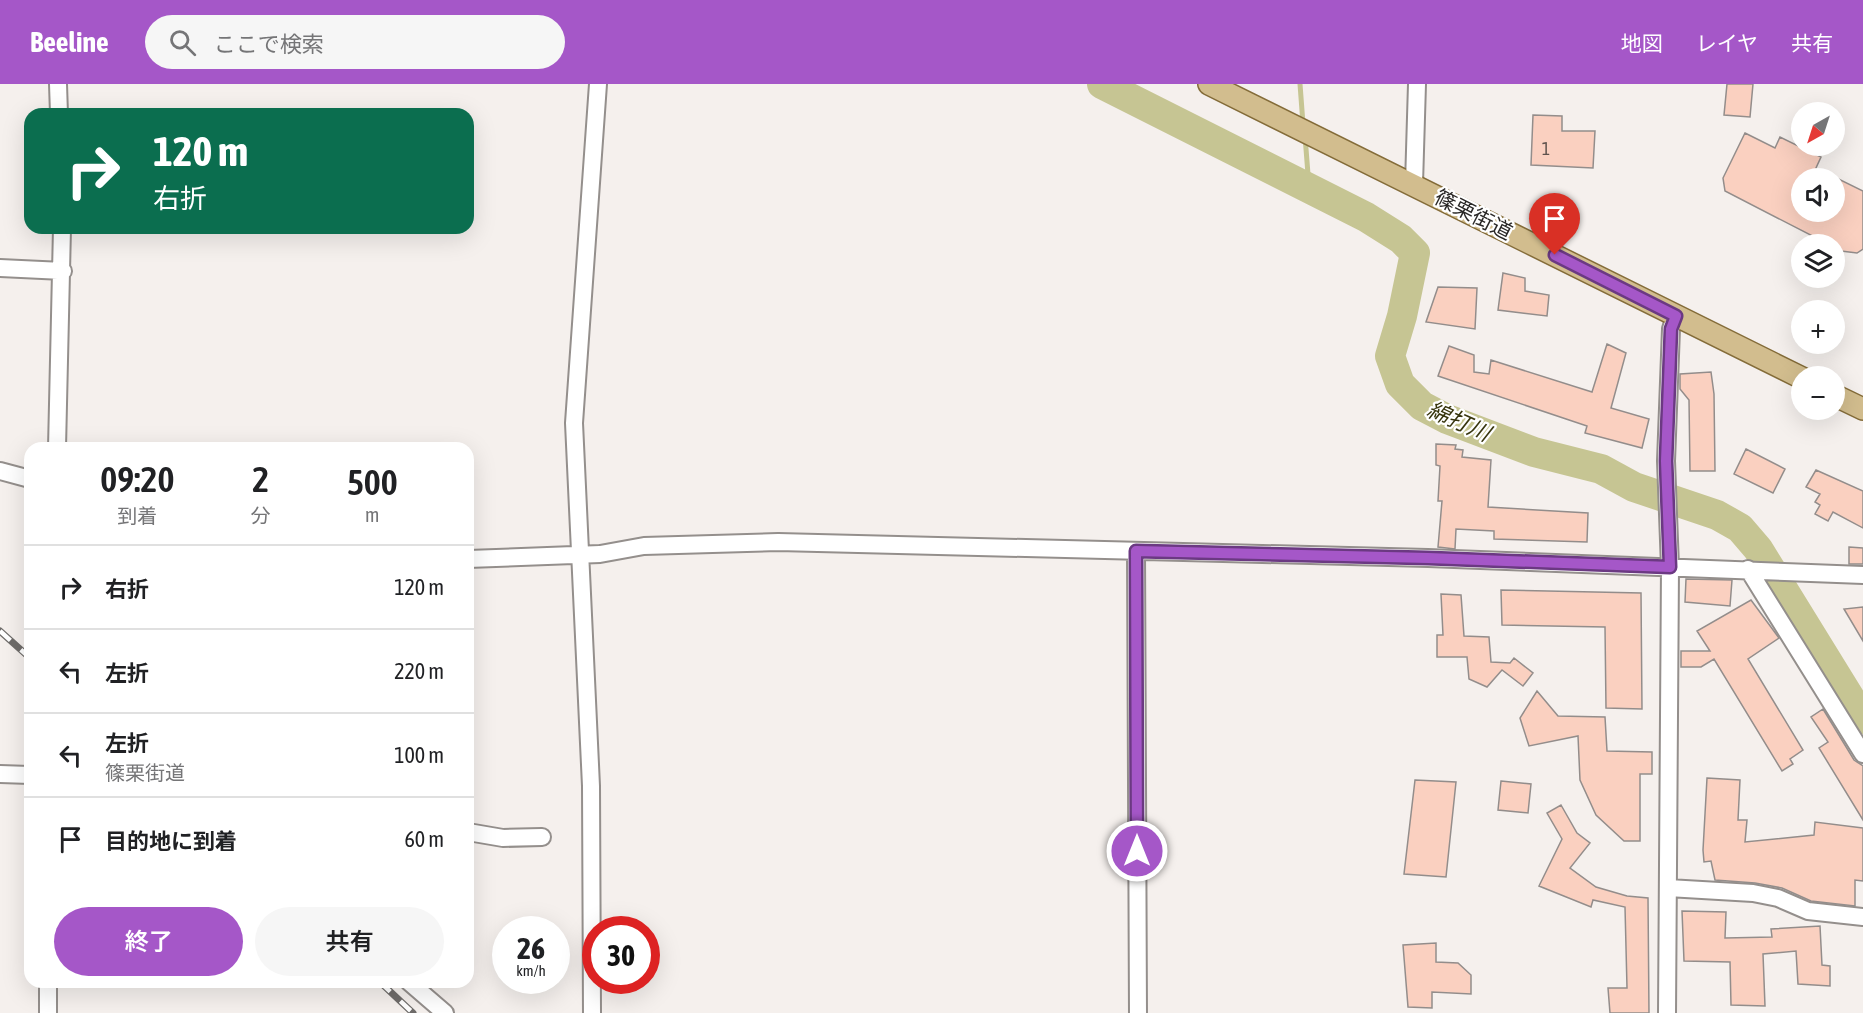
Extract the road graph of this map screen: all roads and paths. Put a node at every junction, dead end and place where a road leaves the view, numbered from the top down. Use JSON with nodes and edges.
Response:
{"nodes":[{"id":1,"x":58,"y":84,"type":"edge"},
{"id":2,"x":598,"y":84,"type":"edge"},
{"id":3,"x":1209,"y":84,"type":"edge"},
{"id":4,"x":1417,"y":84,"type":"edge"},
{"id":5,"x":59,"y":108,"type":"edge"},
{"id":6,"x":1414,"y":184,"type":"junction"},
{"id":7,"x":62,"y":234,"type":"edge"},
{"id":8,"x":0,"y":268,"type":"edge"},
{"id":9,"x":63,"y":271,"type":"junction"},
{"id":10,"x":1676,"y":316,"type":"junction"},
{"id":11,"x":1791,"y":373,"type":"edge"},
{"id":12,"x":1845,"y":400,"type":"edge"},
{"id":13,"x":1863,"y":409,"type":"edge"},
{"id":14,"x":57,"y":442,"type":"edge"},
{"id":15,"x":0,"y":471,"type":"edge"},
{"id":16,"x":24,"y":478,"type":"edge"},
{"id":17,"x":1136,"y":551,"type":"junction"},
{"id":18,"x":581,"y":553,"type":"junction"},
{"id":19,"x":474,"y":559,"type":"edge"},
{"id":20,"x":1670,"y":567,"type":"junction"},
{"id":21,"x":1755,"y":570,"type":"junction"},
{"id":22,"x":1863,"y":575,"type":"edge"},
{"id":23,"x":1863,"y":754,"type":"edge"},
{"id":24,"x":0,"y":774,"type":"edge"},
{"id":25,"x":24,"y":775,"type":"edge"},
{"id":26,"x":474,"y":833,"type":"edge"},
{"id":27,"x":542,"y":837,"type":"dead end"},
{"id":28,"x":1668,"y":888,"type":"junction"},
{"id":29,"x":1863,"y":917,"type":"edge"},
{"id":30,"x":48,"y":988,"type":"edge"},
{"id":31,"x":416,"y":988,"type":"edge"},
{"id":32,"x":48,"y":1013,"type":"edge"},
{"id":33,"x":445,"y":1013,"type":"edge"},
{"id":34,"x":592,"y":1013,"type":"edge"},
{"id":35,"x":1138,"y":1013,"type":"edge"},
{"id":36,"x":1667,"y":1013,"type":"edge"}],
"edges":[{"from":1,"to":5,"type":"street"},
{"from":2,"to":18,"type":"street"},
{"from":3,"to":6,"type":"main road","name":"篠栗街道"},
{"from":4,"to":6,"type":"street"},
{"from":6,"to":10,"type":"main road","name":"篠栗街道"},
{"from":7,"to":9,"type":"street"},
{"from":8,"to":9,"type":"street"},
{"from":9,"to":14,"type":"street"},
{"from":10,"to":11,"type":"main road","name":"篠栗街道"},
{"from":10,"to":20,"type":"street"},
{"from":12,"to":13,"type":"main road"},
{"from":15,"to":16,"type":"street"},
{"from":17,"to":18,"type":"street"},
{"from":17,"to":20,"type":"street"},
{"from":17,"to":35,"type":"street"},
{"from":18,"to":19,"type":"street"},
{"from":18,"to":34,"type":"street"},
{"from":20,"to":21,"type":"street"},
{"from":20,"to":28,"type":"street"},
{"from":21,"to":22,"type":"street"},
{"from":21,"to":23,"type":"street"},
{"from":24,"to":25,"type":"street"},
{"from":26,"to":27,"type":"street"},
{"from":28,"to":29,"type":"street"},
{"from":28,"to":36,"type":"street"},
{"from":30,"to":32,"type":"street"},
{"from":31,"to":33,"type":"street"}]}
